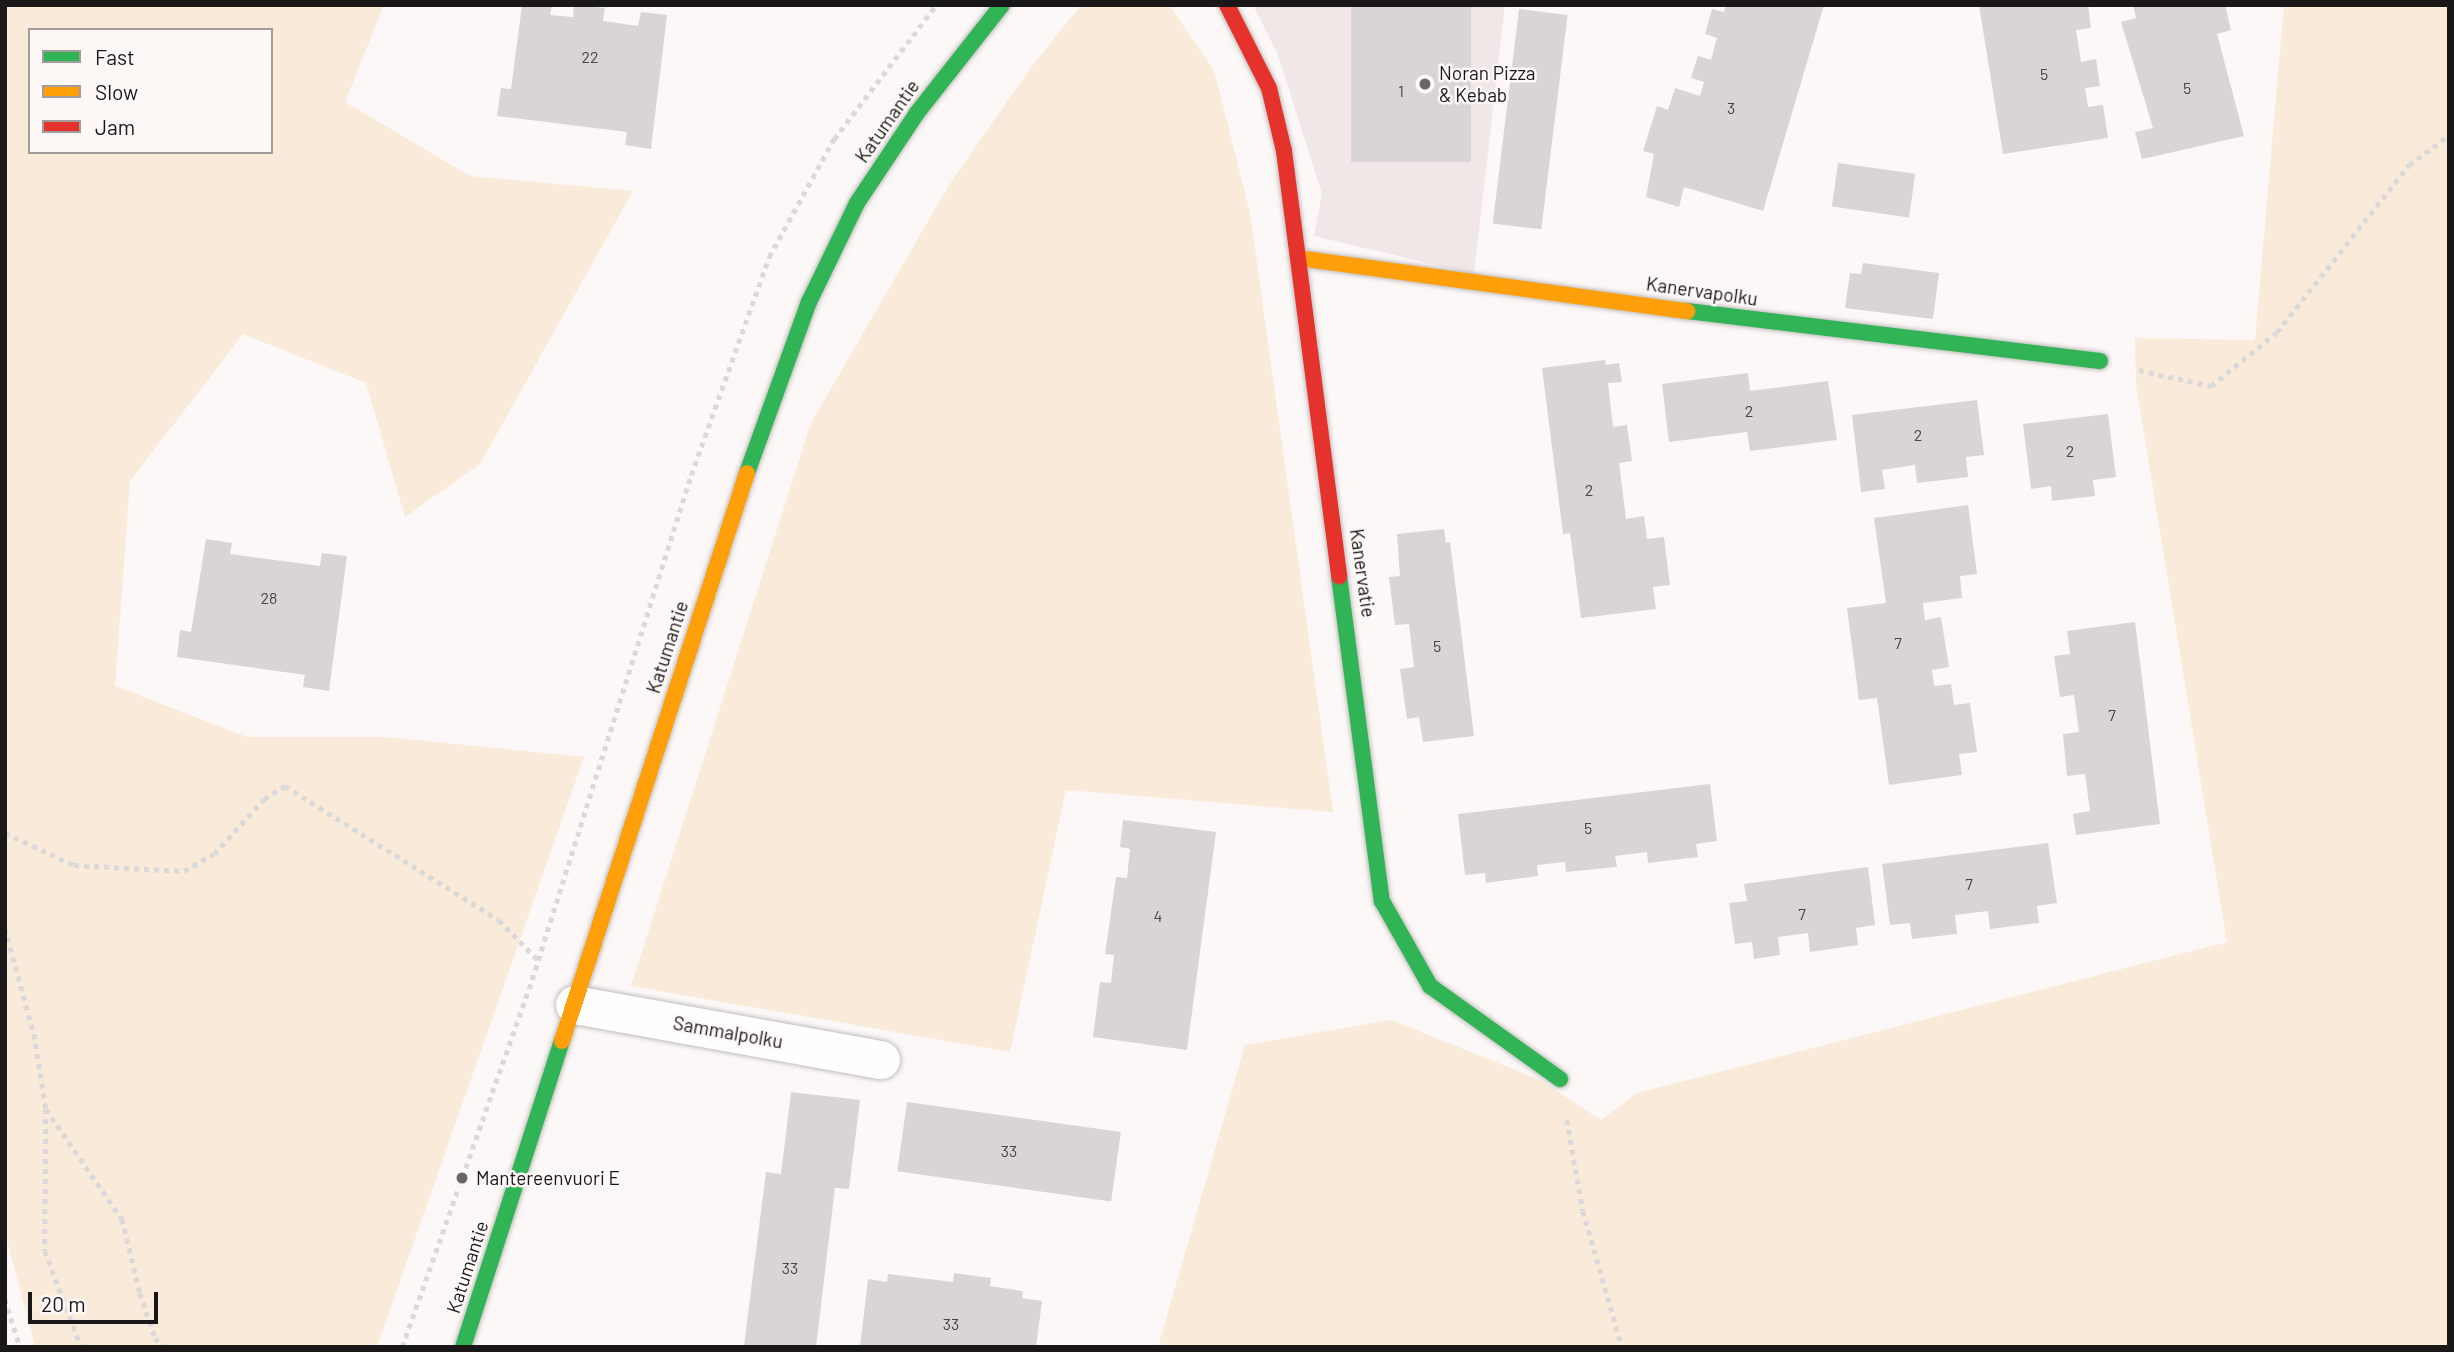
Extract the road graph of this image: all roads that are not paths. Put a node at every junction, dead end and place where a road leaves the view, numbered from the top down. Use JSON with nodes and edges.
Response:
{"nodes":[{"id":1,"x":1002,"y":5,"type":"edge"},
{"id":2,"x":1227,"y":5,"type":"edge"},
{"id":3,"x":1298,"y":257,"type":"junction"},
{"id":4,"x":2100,"y":361,"type":"road end"},
{"id":5,"x":575,"y":1005,"type":"junction"},
{"id":6,"x":881,"y":1060,"type":"dead end"},
{"id":7,"x":1560,"y":1079,"type":"road end"},
{"id":8,"x":463,"y":1347,"type":"edge"}],
"edges":[{"from":1,"to":5,"type":"street","name":"Katumantie"},
{"from":2,"to":3,"type":"street","name":"Kanervatie"},
{"from":3,"to":4,"type":"street","name":"Kanervapolku"},
{"from":3,"to":7,"type":"street","name":"Kanervatie"},
{"from":5,"to":6,"type":"street","name":"Sammalpolku"},
{"from":5,"to":8,"type":"street","name":"Katumantie"}]}
